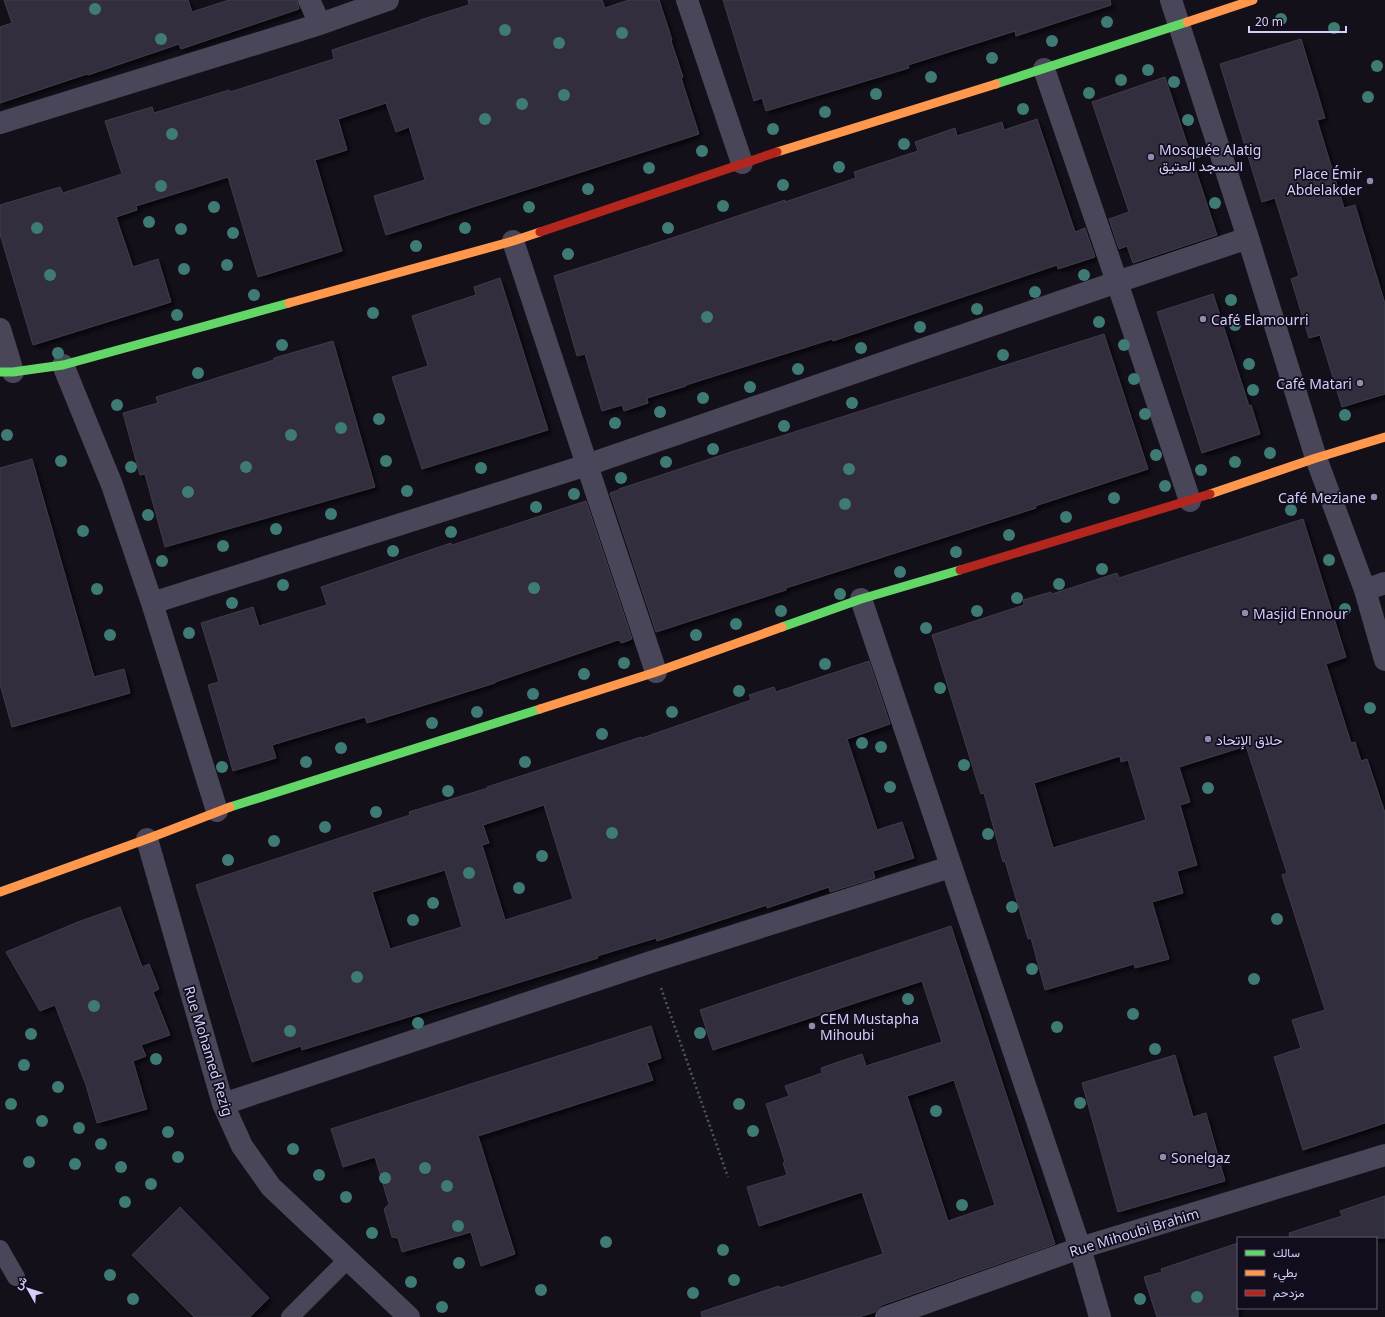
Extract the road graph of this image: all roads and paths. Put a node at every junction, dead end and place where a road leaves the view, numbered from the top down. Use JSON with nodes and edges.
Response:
{"nodes":[{"id":1,"x":309,"y":0,"type":"edge"},
{"id":2,"x":388,"y":0,"type":"edge"},
{"id":3,"x":687,"y":0,"type":"edge"},
{"id":4,"x":1171,"y":0,"type":"edge"},
{"id":5,"x":1253,"y":0,"type":"edge"},
{"id":6,"x":320,"y":24,"type":"junction"},
{"id":7,"x":1179,"y":25,"type":"junction"},
{"id":8,"x":1044,"y":69,"type":"junction"},
{"id":9,"x":0,"y":123,"type":"edge"},
{"id":10,"x":742,"y":163,"type":"junction"},
{"id":11,"x":1248,"y":238,"type":"junction"},
{"id":12,"x":513,"y":240,"type":"junction"},
{"id":13,"x":1117,"y":282,"type":"junction"},
{"id":14,"x":0,"y":329,"type":"edge"},
{"id":15,"x":63,"y":365,"type":"junction"},
{"id":16,"x":7,"y":372,"type":"edge"},
{"id":17,"x":1385,"y":437,"type":"edge"},
{"id":18,"x":1316,"y":458,"type":"junction"},
{"id":19,"x":586,"y":465,"type":"junction"},
{"id":20,"x":1190,"y":501,"type":"junction"},
{"id":21,"x":1385,"y":583,"type":"edge"},
{"id":22,"x":1365,"y":590,"type":"junction"},
{"id":23,"x":861,"y":599,"type":"junction"},
{"id":24,"x":152,"y":603,"type":"junction"},
{"id":25,"x":1385,"y":660,"type":"edge"},
{"id":26,"x":656,"y":672,"type":"junction"},
{"id":27,"x":218,"y":811,"type":"junction"},
{"id":28,"x":147,"y":839,"type":"junction"},
{"id":29,"x":950,"y":867,"type":"junction"},
{"id":30,"x":0,"y":892,"type":"edge"},
{"id":31,"x":651,"y":962,"type":"junction"},
{"id":32,"x":223,"y":1104,"type":"junction"},
{"id":33,"x":1385,"y":1155,"type":"edge"},
{"id":34,"x":728,"y":1177,"type":"dead end"},
{"id":35,"x":1080,"y":1248,"type":"junction"},
{"id":36,"x":0,"y":1250,"type":"edge"},
{"id":37,"x":348,"y":1259,"type":"junction"},
{"id":38,"x":16,"y":1277,"type":"dead end"},
{"id":39,"x":290,"y":1317,"type":"edge"},
{"id":40,"x":409,"y":1317,"type":"edge"},
{"id":41,"x":886,"y":1317,"type":"edge"},
{"id":42,"x":1100,"y":1317,"type":"edge"}],
"edges":[{"from":1,"to":6,"type":"street"},
{"from":2,"to":6,"type":"street"},
{"from":3,"to":10,"type":"street"},
{"from":4,"to":7,"type":"street"},
{"from":5,"to":7,"type":"main road"},
{"from":6,"to":9,"type":"street"},
{"from":7,"to":8,"type":"main road"},
{"from":7,"to":11,"type":"street"},
{"from":8,"to":10,"type":"main road"},
{"from":8,"to":13,"type":"street"},
{"from":10,"to":12,"type":"main road"},
{"from":11,"to":13,"type":"street"},
{"from":11,"to":18,"type":"street"},
{"from":12,"to":15,"type":"main road"},
{"from":12,"to":19,"type":"street"},
{"from":13,"to":19,"type":"street"},
{"from":13,"to":20,"type":"street"},
{"from":14,"to":16,"type":"street"},
{"from":15,"to":16,"type":"main road"},
{"from":15,"to":24,"type":"street"},
{"from":17,"to":18,"type":"main road"},
{"from":18,"to":20,"type":"main road"},
{"from":18,"to":22,"type":"street"},
{"from":19,"to":24,"type":"street"},
{"from":19,"to":26,"type":"street"},
{"from":20,"to":23,"type":"main road"},
{"from":21,"to":22,"type":"street"},
{"from":22,"to":25,"type":"street"},
{"from":23,"to":26,"type":"main road"},
{"from":23,"to":29,"type":"street"},
{"from":24,"to":27,"type":"street"},
{"from":26,"to":27,"type":"main road"},
{"from":27,"to":28,"type":"main road"},
{"from":28,"to":30,"type":"main road"},
{"from":28,"to":32,"type":"street","name":"Rue Mohamed Rezig"},
{"from":29,"to":31,"type":"street"},
{"from":29,"to":35,"type":"street"},
{"from":31,"to":32,"type":"street"},
{"from":31,"to":34,"type":"path"},
{"from":32,"to":37,"type":"street","name":"Rue Mohamed Rezig"},
{"from":33,"to":35,"type":"street","name":"Rue Mihoubi Brahim"},
{"from":35,"to":41,"type":"street","name":"Rue Mihoubi Brahim"},
{"from":35,"to":42,"type":"street"},
{"from":36,"to":38,"type":"lane"},
{"from":37,"to":39,"type":"lane"},
{"from":37,"to":40,"type":"street","name":"Rue Mohamed Rezig"}]}
